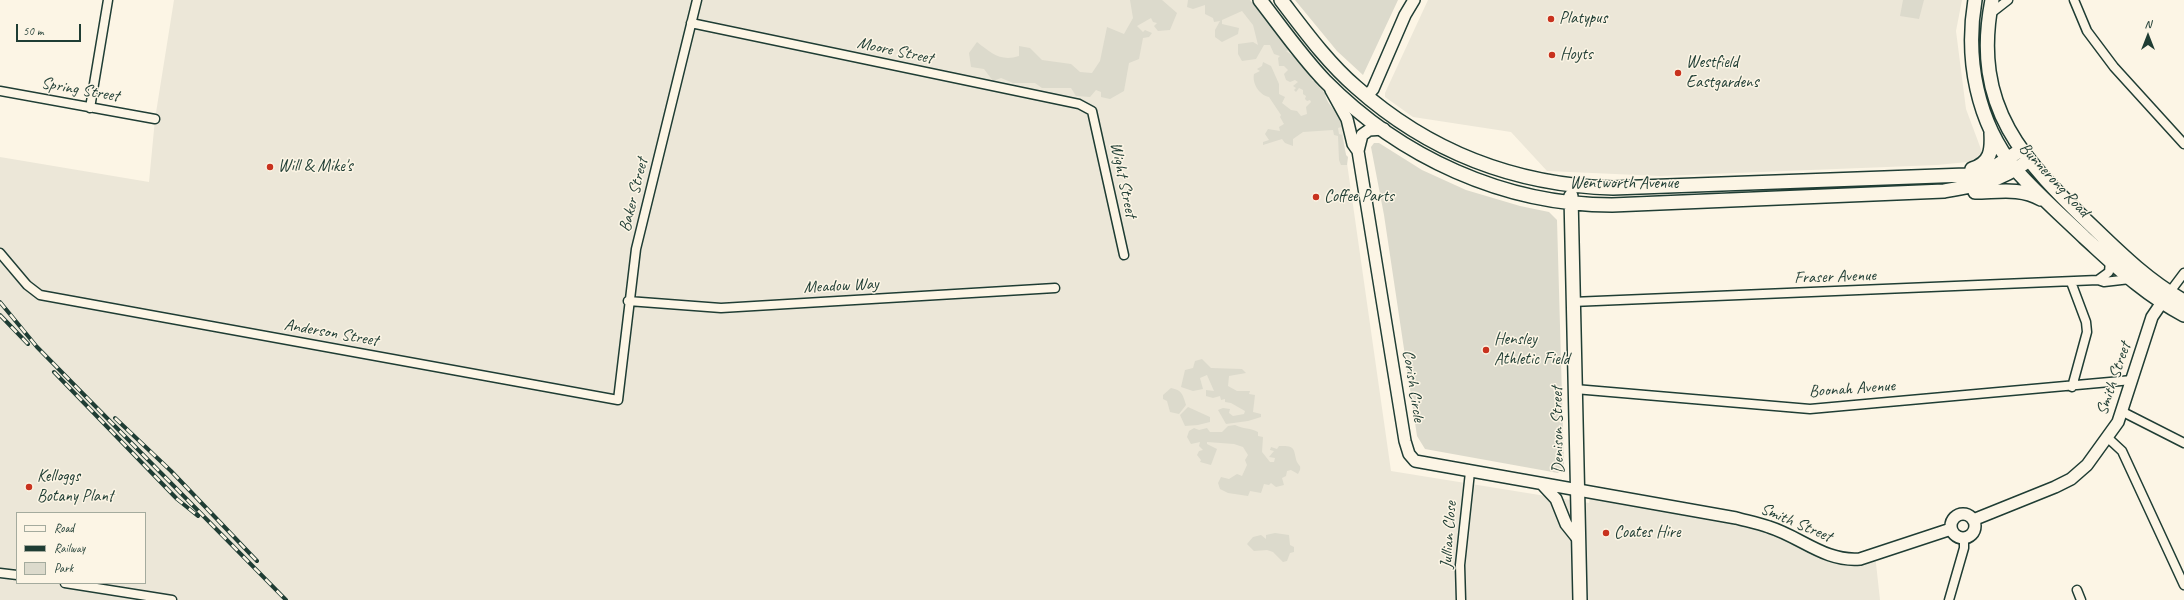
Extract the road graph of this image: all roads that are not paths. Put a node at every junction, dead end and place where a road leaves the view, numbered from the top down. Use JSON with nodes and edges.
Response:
{"nodes":[{"id":1,"x":108,"y":0,"type":"edge"},
{"id":2,"x":696,"y":0,"type":"edge"},
{"id":3,"x":1260,"y":0,"type":"edge"},
{"id":4,"x":1281,"y":0,"type":"edge"},
{"id":5,"x":1414,"y":0,"type":"edge"},
{"id":6,"x":1975,"y":0,"type":"edge"},
{"id":7,"x":1992,"y":0,"type":"edge"},
{"id":8,"x":2008,"y":0,"type":"edge"},
{"id":9,"x":2074,"y":0,"type":"edge"},
{"id":10,"x":1988,"y":16,"type":"junction"},
{"id":11,"x":691,"y":23,"type":"junction"},
{"id":12,"x":1324,"y":80,"type":"junction"},
{"id":13,"x":0,"y":91,"type":"edge"},
{"id":14,"x":1367,"y":96,"type":"junction"},
{"id":15,"x":90,"y":108,"type":"junction"},
{"id":16,"x":1356,"y":108,"type":"junction"},
{"id":17,"x":1092,"y":111,"type":"joint"},
{"id":18,"x":155,"y":118,"type":"dead end"},
{"id":19,"x":1384,"y":129,"type":"junction"},
{"id":20,"x":1991,"y":132,"type":"junction"},
{"id":21,"x":2184,"y":144,"type":"edge"},
{"id":22,"x":1358,"y":151,"type":"junction"},
{"id":23,"x":2025,"y":156,"type":"junction"},
{"id":24,"x":2012,"y":165,"type":"junction"},
{"id":25,"x":1941,"y":176,"type":"junction"},
{"id":26,"x":1572,"y":186,"type":"junction"},
{"id":27,"x":1944,"y":191,"type":"junction"},
{"id":28,"x":1571,"y":203,"type":"junction"},
{"id":29,"x":2048,"y":203,"type":"junction"},
{"id":30,"x":0,"y":253,"type":"edge"},
{"id":31,"x":1124,"y":255,"type":"dead end"},
{"id":32,"x":2110,"y":261,"type":"junction"},
{"id":33,"x":2184,"y":273,"type":"edge"},
{"id":34,"x":2130,"y":279,"type":"junction"},
{"id":35,"x":2098,"y":280,"type":"junction"},
{"id":36,"x":2071,"y":282,"type":"junction"},
{"id":37,"x":1055,"y":288,"type":"dead end"},
{"id":38,"x":2165,"y":298,"type":"junction"},
{"id":39,"x":2184,"y":301,"type":"edge"},
{"id":40,"x":628,"y":302,"type":"junction"},
{"id":41,"x":1572,"y":302,"type":"junction"},
{"id":42,"x":2184,"y":315,"type":"edge"},
{"id":43,"x":2132,"y":380,"type":"junction"},
{"id":44,"x":2072,"y":387,"type":"junction"},
{"id":45,"x":1575,"y":389,"type":"junction"},
{"id":46,"x":618,"y":400,"type":"joint"},
{"id":47,"x":2123,"y":412,"type":"junction"},
{"id":48,"x":2108,"y":438,"type":"junction"},
{"id":49,"x":2184,"y":443,"type":"edge"},
{"id":50,"x":1470,"y":472,"type":"junction"},
{"id":51,"x":1542,"y":484,"type":"junction"},
{"id":52,"x":1577,"y":490,"type":"junction"},
{"id":53,"x":1973,"y":520,"type":"junction"},
{"id":54,"x":1951,"y":529,"type":"junction"},
{"id":55,"x":1964,"y":538,"type":"junction"},
{"id":56,"x":1578,"y":539,"type":"junction"},
{"id":57,"x":0,"y":573,"type":"edge"},
{"id":58,"x":16,"y":575,"type":"edge"},
{"id":59,"x":71,"y":584,"type":"edge"},
{"id":60,"x":2184,"y":585,"type":"edge"},
{"id":61,"x":2077,"y":590,"type":"dead end"},
{"id":62,"x":172,"y":600,"type":"edge"},
{"id":63,"x":1461,"y":600,"type":"edge"},
{"id":64,"x":1580,"y":600,"type":"edge"},
{"id":65,"x":1949,"y":600,"type":"edge"},
{"id":66,"x":2081,"y":600,"type":"edge"}],
"edges":[{"from":1,"to":15,"type":"street"},
{"from":2,"to":11,"type":"street","name":"Baker Street"},
{"from":3,"to":12,"type":"main road","name":"Wentworth Avenue"},
{"from":4,"to":14,"type":"main road","name":"Wentworth Avenue"},
{"from":5,"to":14,"type":"street"},
{"from":6,"to":20,"type":"main road","name":"Bunnerong Road"},
{"from":7,"to":10,"type":"main road","name":"Bunnerong Road"},
{"from":8,"to":10,"type":"street"},
{"from":9,"to":21,"type":"street"},
{"from":10,"to":23,"type":"main road","name":"Bunnerong Road"},
{"from":11,"to":17,"type":"street","name":"Moore Street"},
{"from":11,"to":40,"type":"street","name":"Baker Street"},
{"from":12,"to":16,"type":"main road","name":"Wentworth Avenue"},
{"from":12,"to":22,"type":"street","name":"Corish Circle"},
{"from":13,"to":15,"type":"street","name":"Spring Street"},
{"from":14,"to":16,"type":"main road"},
{"from":14,"to":26,"type":"main road","name":"Wentworth Avenue"},
{"from":15,"to":18,"type":"street","name":"Spring Street"},
{"from":16,"to":19,"type":"main road","name":"Wentworth Avenue"},
{"from":17,"to":31,"type":"street","name":"Wight Street"},
{"from":19,"to":22,"type":"street"},
{"from":19,"to":28,"type":"main road","name":"Wentworth Avenue"},
{"from":20,"to":24,"type":"main road","name":"Bunnerong Road"},
{"from":20,"to":25,"type":"main road"},
{"from":22,"to":50,"type":"street","name":"Corish Circle"},
{"from":23,"to":24,"type":"main road","name":"Wentworth Avenue"},
{"from":23,"to":38,"type":"main road","name":"Bunnerong Road"},
{"from":24,"to":25,"type":"main road","name":"Wentworth Avenue"},
{"from":24,"to":27,"type":"main road","name":"Wentworth Avenue"},
{"from":24,"to":29,"type":"main road","name":"Bunnerong Road"},
{"from":25,"to":26,"type":"main road","name":"Wentworth Avenue"},
{"from":26,"to":28,"type":"main road","name":"Denison Street"},
{"from":27,"to":28,"type":"main road","name":"Wentworth Avenue"},
{"from":27,"to":29,"type":"main road"},
{"from":28,"to":41,"type":"main road","name":"Denison Street"},
{"from":29,"to":32,"type":"main road","name":"Bunnerong Road"},
{"from":30,"to":46,"type":"street","name":"Anderson Street"},
{"from":32,"to":34,"type":"main road","name":"Bunnerong Road"},
{"from":32,"to":35,"type":"street"},
{"from":33,"to":38,"type":"street"},
{"from":34,"to":35,"type":"street","name":"Fraser Avenue"},
{"from":34,"to":38,"type":"main road","name":"Bunnerong Road"},
{"from":35,"to":36,"type":"street","name":"Fraser Avenue"},
{"from":36,"to":41,"type":"street","name":"Fraser Avenue"},
{"from":36,"to":44,"type":"street"},
{"from":37,"to":40,"type":"street","name":"Meadow Way"},
{"from":38,"to":39,"type":"main road","name":"Bunnerong Road"},
{"from":38,"to":42,"type":"main road","name":"Bunnerong Road"},
{"from":38,"to":43,"type":"street","name":"Smith Street"},
{"from":40,"to":46,"type":"street","name":"Baker Street"},
{"from":41,"to":45,"type":"main road","name":"Denison Street"},
{"from":43,"to":44,"type":"street","name":"Boonah Avenue"},
{"from":43,"to":47,"type":"street","name":"Smith Street"},
{"from":44,"to":45,"type":"street","name":"Boonah Avenue"},
{"from":45,"to":52,"type":"main road","name":"Denison Street"},
{"from":47,"to":48,"type":"street","name":"Smith Street"},
{"from":47,"to":49,"type":"street"},
{"from":48,"to":53,"type":"street","name":"Smith Street"},
{"from":48,"to":60,"type":"street"},
{"from":50,"to":51,"type":"street","name":"Corish Circle"},
{"from":50,"to":63,"type":"street","name":"Jullian Close"},
{"from":51,"to":52,"type":"street","name":"Corish Circle"},
{"from":51,"to":56,"type":"street"},
{"from":52,"to":54,"type":"street","name":"Smith Street"},
{"from":52,"to":56,"type":"main road","name":"Denison Street"},
{"from":53,"to":54,"type":"street"},
{"from":53,"to":55,"type":"street"},
{"from":54,"to":55,"type":"street"},
{"from":55,"to":65,"type":"street"},
{"from":56,"to":64,"type":"main road","name":"Denison Street"},
{"from":57,"to":58,"type":"street"},
{"from":59,"to":62,"type":"street"},
{"from":61,"to":66,"type":"street"}]}
